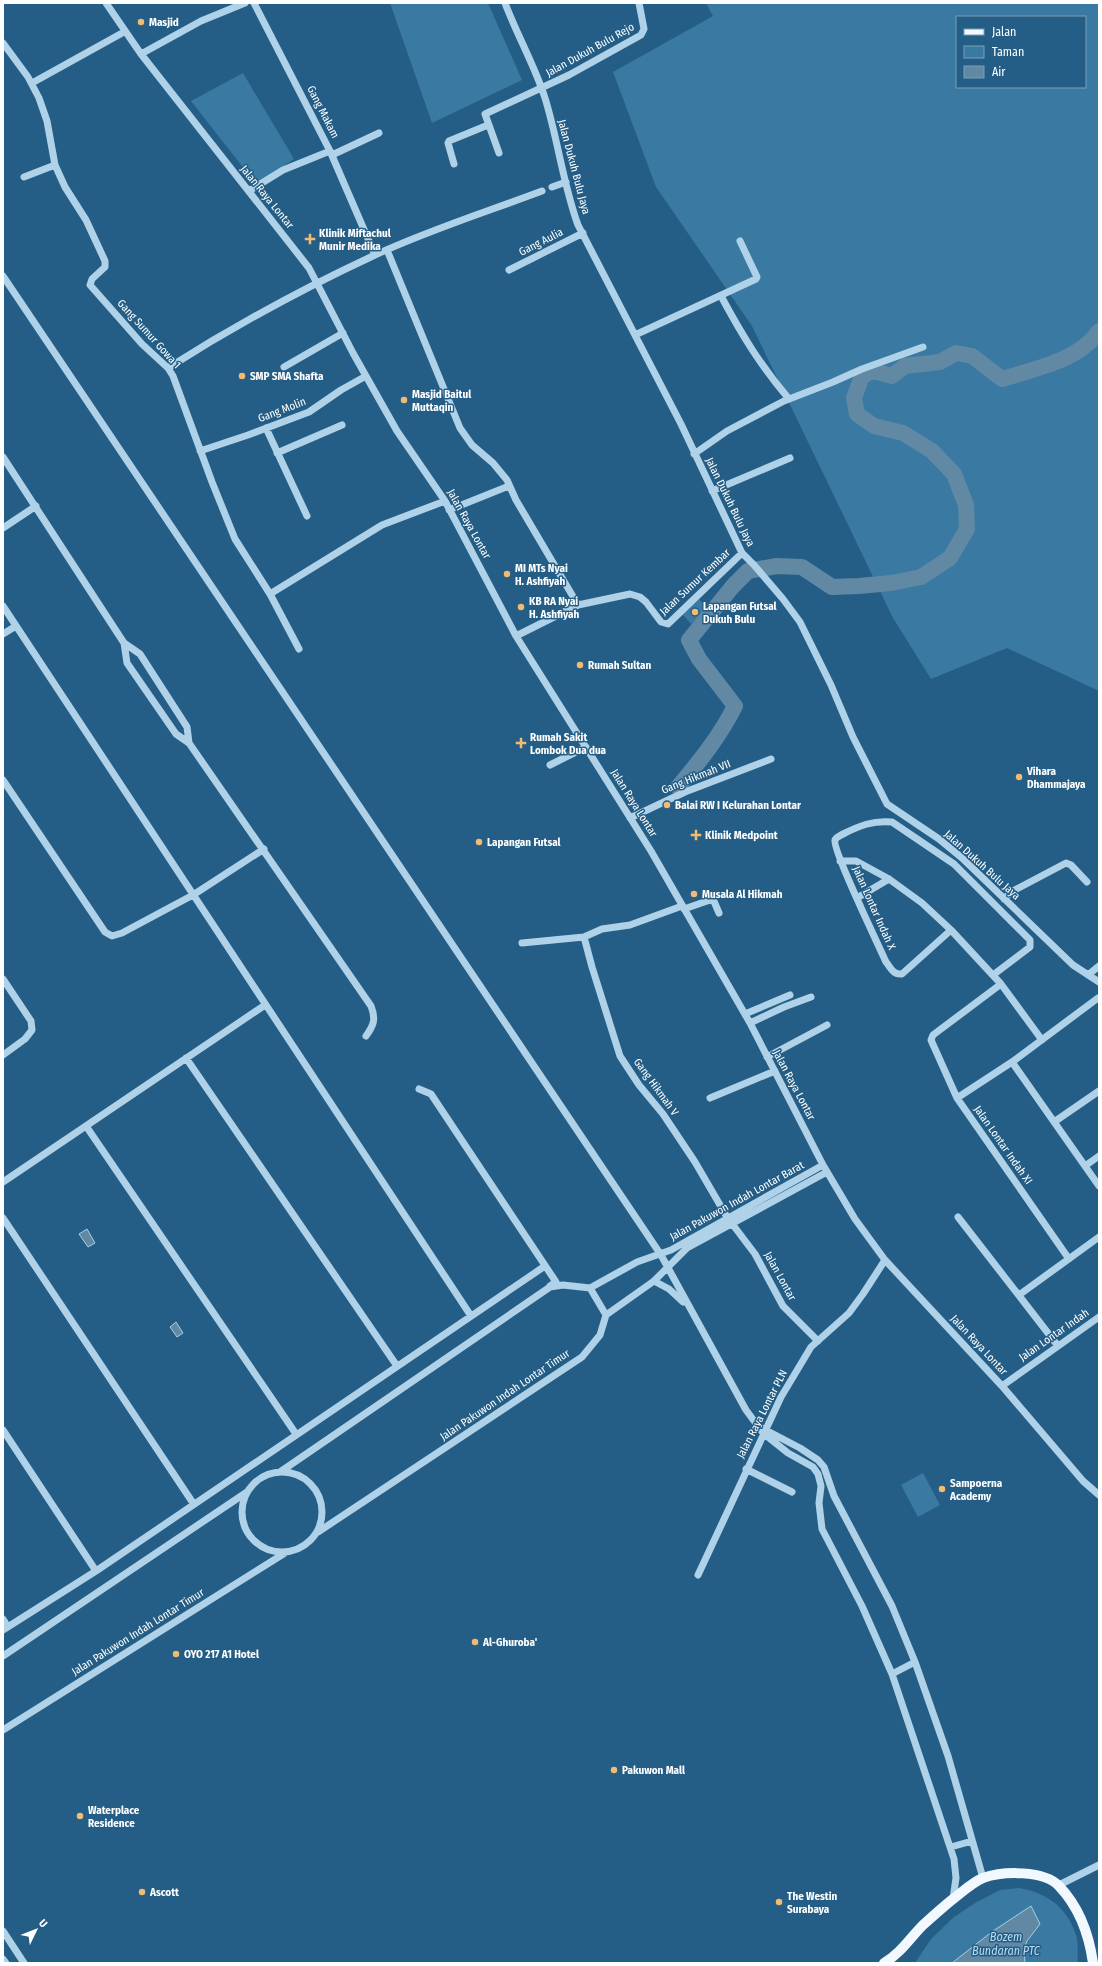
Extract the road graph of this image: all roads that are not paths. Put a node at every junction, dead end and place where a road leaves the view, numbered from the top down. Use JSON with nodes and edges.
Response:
{"nodes":[{"id":1,"x":106,"y":3,"type":"edge"},
{"id":2,"x":246,"y":3,"type":"edge"},
{"id":3,"x":254,"y":3,"type":"edge"},
{"id":4,"x":505,"y":3,"type":"edge"},
{"id":5,"x":639,"y":3,"type":"edge"},
{"id":6,"x":124,"y":32,"type":"junction"},
{"id":7,"x":3,"y":43,"type":"edge"},
{"id":8,"x":140,"y":54,"type":"junction"},
{"id":9,"x":32,"y":82,"type":"junction"},
{"id":10,"x":541,"y":89,"type":"junction"},
{"id":11,"x":488,"y":125,"type":"junction"},
{"id":12,"x":379,"y":133,"type":"dead end"},
{"id":13,"x":331,"y":153,"type":"junction"},
{"id":14,"x":499,"y":153,"type":"dead end"},
{"id":15,"x":454,"y":164,"type":"dead end"},
{"id":16,"x":55,"y":165,"type":"junction"},
{"id":17,"x":24,"y":177,"type":"dead end"},
{"id":18,"x":566,"y":182,"type":"junction"},
{"id":19,"x":552,"y":187,"type":"dead end"},
{"id":20,"x":542,"y":191,"type":"dead end"},
{"id":21,"x":249,"y":192,"type":"junction"},
{"id":22,"x":583,"y":233,"type":"junction"},
{"id":23,"x":740,"y":241,"type":"dead end"},
{"id":24,"x":386,"y":250,"type":"junction"},
{"id":25,"x":375,"y":255,"type":"junction"},
{"id":26,"x":509,"y":270,"type":"dead end"},
{"id":27,"x":3,"y":276,"type":"edge"},
{"id":28,"x":317,"y":283,"type":"junction"},
{"id":29,"x":721,"y":296,"type":"junction"},
{"id":30,"x":343,"y":333,"type":"junction"},
{"id":31,"x":634,"y":335,"type":"junction"},
{"id":32,"x":923,"y":347,"type":"dead end"},
{"id":33,"x":284,"y":367,"type":"dead end"},
{"id":34,"x":168,"y":368,"type":"junction"},
{"id":35,"x":366,"y":376,"type":"junction"},
{"id":36,"x":789,"y":399,"type":"junction"},
{"id":37,"x":342,"y":425,"type":"dead end"},
{"id":38,"x":266,"y":428,"type":"junction"},
{"id":39,"x":200,"y":451,"type":"junction"},
{"id":40,"x":277,"y":453,"type":"junction"},
{"id":41,"x":694,"y":454,"type":"junction"},
{"id":42,"x":3,"y":457,"type":"edge"},
{"id":43,"x":790,"y":458,"type":"dead end"},
{"id":44,"x":509,"y":486,"type":"junction"},
{"id":45,"x":712,"y":491,"type":"junction"},
{"id":46,"x":445,"y":501,"type":"junction"},
{"id":47,"x":36,"y":506,"type":"junction"},
{"id":48,"x":449,"y":510,"type":"junction"},
{"id":49,"x":307,"y":516,"type":"dead end"},
{"id":50,"x":3,"y":528,"type":"edge"},
{"id":51,"x":742,"y":553,"type":"junction"},
{"id":52,"x":270,"y":594,"type":"junction"},
{"id":53,"x":578,"y":605,"type":"junction"},
{"id":54,"x":3,"y":606,"type":"edge"},
{"id":55,"x":16,"y":626,"type":"junction"},
{"id":56,"x":3,"y":634,"type":"edge"},
{"id":57,"x":516,"y":636,"type":"junction"},
{"id":58,"x":124,"y":643,"type":"junction"},
{"id":59,"x":299,"y":649,"type":"dead end"},
{"id":60,"x":190,"y":743,"type":"junction"},
{"id":61,"x":586,"y":747,"type":"junction"},
{"id":62,"x":771,"y":759,"type":"dead end"},
{"id":63,"x":550,"y":765,"type":"dead end"},
{"id":64,"x":3,"y":780,"type":"edge"},
{"id":65,"x":630,"y":818,"type":"junction"},
{"id":66,"x":264,"y":850,"type":"junction"},
{"id":67,"x":840,"y":861,"type":"junction"},
{"id":68,"x":890,"y":879,"type":"junction"},
{"id":69,"x":1087,"y":882,"type":"dead end"},
{"id":70,"x":193,"y":895,"type":"junction"},
{"id":71,"x":858,"y":898,"type":"junction"},
{"id":72,"x":1004,"y":899,"type":"junction"},
{"id":73,"x":683,"y":908,"type":"junction"},
{"id":74,"x":719,"y":913,"type":"dead end"},
{"id":75,"x":951,"y":930,"type":"junction"},
{"id":76,"x":584,"y":936,"type":"junction"},
{"id":77,"x":522,"y":943,"type":"dead end"},
{"id":78,"x":1099,"y":966,"type":"edge"},
{"id":79,"x":993,"y":975,"type":"junction"},
{"id":80,"x":1088,"y":975,"type":"junction"},
{"id":81,"x":3,"y":979,"type":"edge"},
{"id":82,"x":1099,"y":982,"type":"edge"},
{"id":83,"x":1001,"y":984,"type":"junction"},
{"id":84,"x":790,"y":995,"type":"dead end"},
{"id":85,"x":811,"y":997,"type":"dead end"},
{"id":86,"x":1098,"y":998,"type":"dead end"},
{"id":87,"x":266,"y":1005,"type":"junction"},
{"id":88,"x":745,"y":1014,"type":"junction"},
{"id":89,"x":750,"y":1024,"type":"junction"},
{"id":90,"x":827,"y":1026,"type":"dead end"},
{"id":91,"x":366,"y":1036,"type":"dead end"},
{"id":92,"x":1042,"y":1040,"type":"junction"},
{"id":93,"x":3,"y":1055,"type":"edge"},
{"id":94,"x":770,"y":1055,"type":"junction"},
{"id":95,"x":186,"y":1058,"type":"junction"},
{"id":96,"x":1012,"y":1062,"type":"junction"},
{"id":97,"x":775,"y":1071,"type":"junction"},
{"id":98,"x":418,"y":1089,"type":"dead end"},
{"id":99,"x":1099,"y":1091,"type":"edge"},
{"id":100,"x":710,"y":1098,"type":"dead end"},
{"id":101,"x":957,"y":1098,"type":"junction"},
{"id":102,"x":1054,"y":1122,"type":"junction"},
{"id":103,"x":86,"y":1126,"type":"junction"},
{"id":104,"x":1099,"y":1156,"type":"edge"},
{"id":105,"x":823,"y":1165,"type":"junction"},
{"id":106,"x":1085,"y":1166,"type":"junction"},
{"id":107,"x":828,"y":1172,"type":"junction"},
{"id":108,"x":3,"y":1182,"type":"edge"},
{"id":109,"x":1099,"y":1186,"type":"edge"},
{"id":110,"x":958,"y":1217,"type":"dead end"},
{"id":111,"x":3,"y":1218,"type":"edge"},
{"id":112,"x":729,"y":1220,"type":"junction"},
{"id":113,"x":1099,"y":1237,"type":"edge"},
{"id":114,"x":661,"y":1255,"type":"junction"},
{"id":115,"x":1069,"y":1259,"type":"junction"},
{"id":116,"x":885,"y":1260,"type":"junction"},
{"id":117,"x":545,"y":1266,"type":"junction"},
{"id":118,"x":667,"y":1268,"type":"junction"},
{"id":119,"x":654,"y":1281,"type":"junction"},
{"id":120,"x":550,"y":1287,"type":"junction"},
{"id":121,"x":590,"y":1288,"type":"junction"},
{"id":122,"x":1019,"y":1295,"type":"junction"},
{"id":123,"x":688,"y":1306,"type":"junction"},
{"id":124,"x":606,"y":1315,"type":"junction"},
{"id":125,"x":471,"y":1316,"type":"junction"},
{"id":126,"x":1099,"y":1317,"type":"edge"},
{"id":127,"x":1091,"y":1322,"type":"junction"},
{"id":128,"x":1099,"y":1323,"type":"edge"},
{"id":129,"x":818,"y":1341,"type":"junction"},
{"id":130,"x":1058,"y":1346,"type":"junction"},
{"id":131,"x":397,"y":1366,"type":"junction"},
{"id":132,"x":1002,"y":1386,"type":"junction"},
{"id":133,"x":3,"y":1430,"type":"edge"},
{"id":134,"x":764,"y":1431,"type":"junction"},
{"id":135,"x":296,"y":1434,"type":"junction"},
{"id":136,"x":746,"y":1469,"type":"junction"},
{"id":137,"x":280,"y":1472,"type":"junction"},
{"id":138,"x":247,"y":1492,"type":"junction"},
{"id":139,"x":792,"y":1492,"type":"dead end"},
{"id":140,"x":1099,"y":1496,"type":"edge"},
{"id":141,"x":193,"y":1503,"type":"junction"},
{"id":142,"x":318,"y":1532,"type":"junction"},
{"id":143,"x":285,"y":1553,"type":"junction"},
{"id":144,"x":96,"y":1571,"type":"junction"},
{"id":145,"x":698,"y":1575,"type":"dead end"},
{"id":146,"x":3,"y":1619,"type":"edge"},
{"id":147,"x":6,"y":1628,"type":"edge"},
{"id":148,"x":3,"y":1656,"type":"edge"},
{"id":149,"x":915,"y":1662,"type":"junction"},
{"id":150,"x":892,"y":1674,"type":"junction"},
{"id":151,"x":3,"y":1730,"type":"edge"},
{"id":152,"x":972,"y":1841,"type":"junction"},
{"id":153,"x":951,"y":1848,"type":"junction"},
{"id":154,"x":1099,"y":1865,"type":"edge"},
{"id":155,"x":982,"y":1878,"type":"junction"},
{"id":156,"x":1059,"y":1885,"type":"junction"},
{"id":157,"x":953,"y":1899,"type":"junction"},
{"id":158,"x":3,"y":1931,"type":"edge"},
{"id":159,"x":3,"y":1959,"type":"edge"},
{"id":160,"x":894,"y":1959,"type":"edge"},
{"id":161,"x":6,"y":1963,"type":"edge"},
{"id":162,"x":24,"y":1963,"type":"edge"},
{"id":163,"x":884,"y":1963,"type":"edge"},
{"id":164,"x":1093,"y":1963,"type":"edge"}],
"edges":[{"from":1,"to":6,"type":"street","name":"Jalan Raya Lontar"},
{"from":2,"to":8,"type":"street"},
{"from":3,"to":13,"type":"street","name":"Gang Makam"},
{"from":4,"to":10,"type":"street","name":"Jalan Dukuh Bulu Jaya"},
{"from":5,"to":10,"type":"street","name":"Jalan Dukuh Bulu Rejo"},
{"from":6,"to":8,"type":"street","name":"Jalan Raya Lontar"},
{"from":6,"to":9,"type":"street"},
{"from":7,"to":9,"type":"street","name":"Gang Sumur Gowa 1"},
{"from":8,"to":21,"type":"street","name":"Jalan Raya Lontar"},
{"from":9,"to":16,"type":"street","name":"Gang Sumur Gowa 1"},
{"from":10,"to":11,"type":"street","name":"Jalan Dukuh Bulu Rejo"},
{"from":10,"to":18,"type":"street","name":"Jalan Dukuh Bulu Jaya"},
{"from":11,"to":14,"type":"street"},
{"from":11,"to":15,"type":"street"},
{"from":12,"to":13,"type":"street"},
{"from":13,"to":21,"type":"street","name":"Gang Makam"},
{"from":13,"to":25,"type":"street"},
{"from":16,"to":17,"type":"street"},
{"from":16,"to":34,"type":"street","name":"Gang Sumur Gowa 1"},
{"from":18,"to":19,"type":"street"},
{"from":18,"to":22,"type":"street","name":"Jalan Dukuh Bulu Jaya"},
{"from":20,"to":24,"type":"street"},
{"from":21,"to":28,"type":"street","name":"Jalan Raya Lontar"},
{"from":22,"to":26,"type":"street","name":"Gang Aulia"},
{"from":22,"to":31,"type":"street","name":"Jalan Dukuh Bulu Jaya"},
{"from":23,"to":29,"type":"street"},
{"from":24,"to":25,"type":"street"},
{"from":24,"to":44,"type":"street"},
{"from":25,"to":28,"type":"street"},
{"from":27,"to":114,"type":"street"},
{"from":28,"to":30,"type":"street","name":"Jalan Raya Lontar"},
{"from":28,"to":34,"type":"street"},
{"from":29,"to":31,"type":"street"},
{"from":29,"to":36,"type":"street"},
{"from":30,"to":33,"type":"street"},
{"from":30,"to":35,"type":"street","name":"Jalan Raya Lontar"},
{"from":31,"to":41,"type":"street","name":"Jalan Dukuh Bulu Jaya"},
{"from":32,"to":36,"type":"street"},
{"from":34,"to":39,"type":"street","name":"Gang Sumur Gowa 1"},
{"from":35,"to":38,"type":"street","name":"Gang Molin"},
{"from":35,"to":46,"type":"street","name":"Jalan Raya Lontar"},
{"from":36,"to":41,"type":"street"},
{"from":37,"to":40,"type":"street"},
{"from":38,"to":39,"type":"street","name":"Gang Molin"},
{"from":38,"to":40,"type":"street"},
{"from":39,"to":52,"type":"street","name":"Gang Sumur Gowa 1"},
{"from":40,"to":49,"type":"street"},
{"from":41,"to":45,"type":"street","name":"Jalan Dukuh Bulu Jaya"},
{"from":42,"to":47,"type":"street"},
{"from":43,"to":45,"type":"street"},
{"from":44,"to":48,"type":"street"},
{"from":44,"to":53,"type":"street"},
{"from":45,"to":51,"type":"street","name":"Jalan Dukuh Bulu Jaya"},
{"from":46,"to":48,"type":"street","name":"Jalan Raya Lontar"},
{"from":46,"to":52,"type":"street"},
{"from":47,"to":50,"type":"street"},
{"from":47,"to":58,"type":"street"},
{"from":48,"to":57,"type":"street","name":"Jalan Raya Lontar"},
{"from":51,"to":53,"type":"street","name":"Jalan Sumur Kembar"},
{"from":51,"to":72,"type":"street","name":"Jalan Dukuh Bulu Jaya"},
{"from":52,"to":59,"type":"street","name":"Gang Sumur Gowa 1"},
{"from":53,"to":57,"type":"street","name":"Jalan Sumur Kembar"},
{"from":54,"to":55,"type":"street"},
{"from":55,"to":56,"type":"street"},
{"from":55,"to":70,"type":"street"},
{"from":57,"to":61,"type":"street","name":"Jalan Raya Lontar"},
{"from":58,"to":60,"type":"street"},
{"from":58,"to":60,"type":"street"},
{"from":60,"to":66,"type":"street"},
{"from":61,"to":63,"type":"street"},
{"from":61,"to":65,"type":"street","name":"Jalan Raya Lontar"},
{"from":62,"to":65,"type":"street","name":"Gang Hikmah VII"},
{"from":64,"to":70,"type":"street"},
{"from":65,"to":73,"type":"street","name":"Jalan Raya Lontar"},
{"from":66,"to":70,"type":"street"},
{"from":66,"to":91,"type":"street"},
{"from":67,"to":68,"type":"street","name":"Jalan Lontar Indah X"},
{"from":67,"to":71,"type":"street","name":"Jalan Lontar Indah X"},
{"from":67,"to":79,"type":"street"},
{"from":68,"to":71,"type":"street"},
{"from":68,"to":75,"type":"street","name":"Jalan Lontar Indah X"},
{"from":69,"to":72,"type":"street"},
{"from":70,"to":87,"type":"street"},
{"from":71,"to":75,"type":"street","name":"Jalan Lontar Indah X"},
{"from":72,"to":80,"type":"street","name":"Jalan Dukuh Bulu Jaya"},
{"from":73,"to":74,"type":"street"},
{"from":73,"to":76,"type":"street"},
{"from":73,"to":88,"type":"street","name":"Jalan Raya Lontar"},
{"from":75,"to":79,"type":"street","name":"Jalan Lontar Indah X"},
{"from":76,"to":77,"type":"street"},
{"from":76,"to":112,"type":"street","name":"Gang Hikmah V"},
{"from":78,"to":80,"type":"street"},
{"from":79,"to":83,"type":"street","name":"Jalan Lontar Indah X"},
{"from":80,"to":82,"type":"street","name":"Jalan Dukuh Bulu Jaya"},
{"from":81,"to":93,"type":"street"},
{"from":83,"to":92,"type":"street","name":"Jalan Lontar Indah X"},
{"from":83,"to":101,"type":"street","name":"Jalan Lontar Indah XI"},
{"from":84,"to":88,"type":"street"},
{"from":85,"to":89,"type":"street"},
{"from":86,"to":92,"type":"street"},
{"from":87,"to":95,"type":"street"},
{"from":87,"to":125,"type":"street"},
{"from":88,"to":89,"type":"street","name":"Jalan Raya Lontar"},
{"from":89,"to":94,"type":"street","name":"Jalan Raya Lontar"},
{"from":90,"to":94,"type":"street"},
{"from":92,"to":96,"type":"street"},
{"from":94,"to":97,"type":"street","name":"Jalan Raya Lontar"},
{"from":95,"to":103,"type":"street"},
{"from":95,"to":131,"type":"street"},
{"from":96,"to":101,"type":"street"},
{"from":96,"to":102,"type":"street"},
{"from":97,"to":100,"type":"street"},
{"from":97,"to":105,"type":"street","name":"Jalan Raya Lontar"},
{"from":98,"to":117,"type":"street"},
{"from":99,"to":102,"type":"street"},
{"from":101,"to":115,"type":"street","name":"Jalan Lontar Indah XI"},
{"from":102,"to":106,"type":"street"},
{"from":103,"to":108,"type":"street"},
{"from":103,"to":135,"type":"street"},
{"from":104,"to":106,"type":"street"},
{"from":105,"to":107,"type":"street","name":"Jalan Raya Lontar"},
{"from":105,"to":112,"type":"street","name":"Jalan Pakuwon Indah Lontar Barat"},
{"from":106,"to":109,"type":"street"},
{"from":107,"to":112,"type":"street"},
{"from":107,"to":116,"type":"street","name":"Jalan Raya Lontar"},
{"from":110,"to":122,"type":"street"},
{"from":111,"to":141,"type":"street"},
{"from":112,"to":114,"type":"street","name":"Jalan Pakuwon Indah Lontar Barat"},
{"from":112,"to":118,"type":"street"},
{"from":112,"to":129,"type":"street","name":"Jalan Lontar"},
{"from":113,"to":115,"type":"street"},
{"from":114,"to":118,"type":"street"},
{"from":114,"to":121,"type":"street"},
{"from":115,"to":122,"type":"street"},
{"from":116,"to":129,"type":"street","name":"Jalan Raya Lontar PLN"},
{"from":116,"to":132,"type":"street","name":"Jalan Raya Lontar"},
{"from":117,"to":120,"type":"street"},
{"from":117,"to":125,"type":"street"},
{"from":118,"to":119,"type":"street"},
{"from":118,"to":123,"type":"street"},
{"from":119,"to":123,"type":"street"},
{"from":119,"to":124,"type":"street"},
{"from":120,"to":121,"type":"street"},
{"from":120,"to":137,"type":"street"},
{"from":121,"to":124,"type":"street"},
{"from":122,"to":130,"type":"street"},
{"from":123,"to":134,"type":"street"},
{"from":124,"to":142,"type":"street","name":"Jalan Pakuwon Indah Lontar Timur"},
{"from":125,"to":131,"type":"street"},
{"from":126,"to":127,"type":"street","name":"Jalan Lontar Indah"},
{"from":127,"to":128,"type":"street"},
{"from":127,"to":130,"type":"street","name":"Jalan Lontar Indah"},
{"from":129,"to":134,"type":"street","name":"Jalan Raya Lontar PLN"},
{"from":130,"to":132,"type":"street","name":"Jalan Lontar Indah"},
{"from":131,"to":135,"type":"street"},
{"from":132,"to":140,"type":"street","name":"Jalan Raya Lontar"},
{"from":133,"to":144,"type":"street"},
{"from":134,"to":136,"type":"street","name":"Jalan Raya Lontar PLN"},
{"from":134,"to":149,"type":"street"},
{"from":134,"to":150,"type":"street"},
{"from":135,"to":141,"type":"street"},
{"from":136,"to":139,"type":"street"},
{"from":136,"to":145,"type":"street","name":"Jalan Raya Lontar PLN"},
{"from":137,"to":138,"type":"street"},
{"from":137,"to":142,"type":"street"},
{"from":138,"to":143,"type":"street"},
{"from":138,"to":148,"type":"street"},
{"from":141,"to":144,"type":"street"},
{"from":142,"to":143,"type":"street"},
{"from":143,"to":151,"type":"street","name":"Jalan Pakuwon Indah Lontar Timur"},
{"from":144,"to":147,"type":"street"},
{"from":146,"to":147,"type":"street"},
{"from":149,"to":150,"type":"street"},
{"from":149,"to":152,"type":"street"},
{"from":150,"to":153,"type":"street"},
{"from":152,"to":153,"type":"street"},
{"from":152,"to":155,"type":"street"},
{"from":153,"to":157,"type":"street"},
{"from":154,"to":156,"type":"street"},
{"from":155,"to":156,"type":"main road"},
{"from":155,"to":157,"type":"main road"},
{"from":156,"to":164,"type":"main road"},
{"from":157,"to":160,"type":"main road"},
{"from":158,"to":162,"type":"street"},
{"from":159,"to":161,"type":"street"},
{"from":160,"to":163,"type":"main road"}]}
